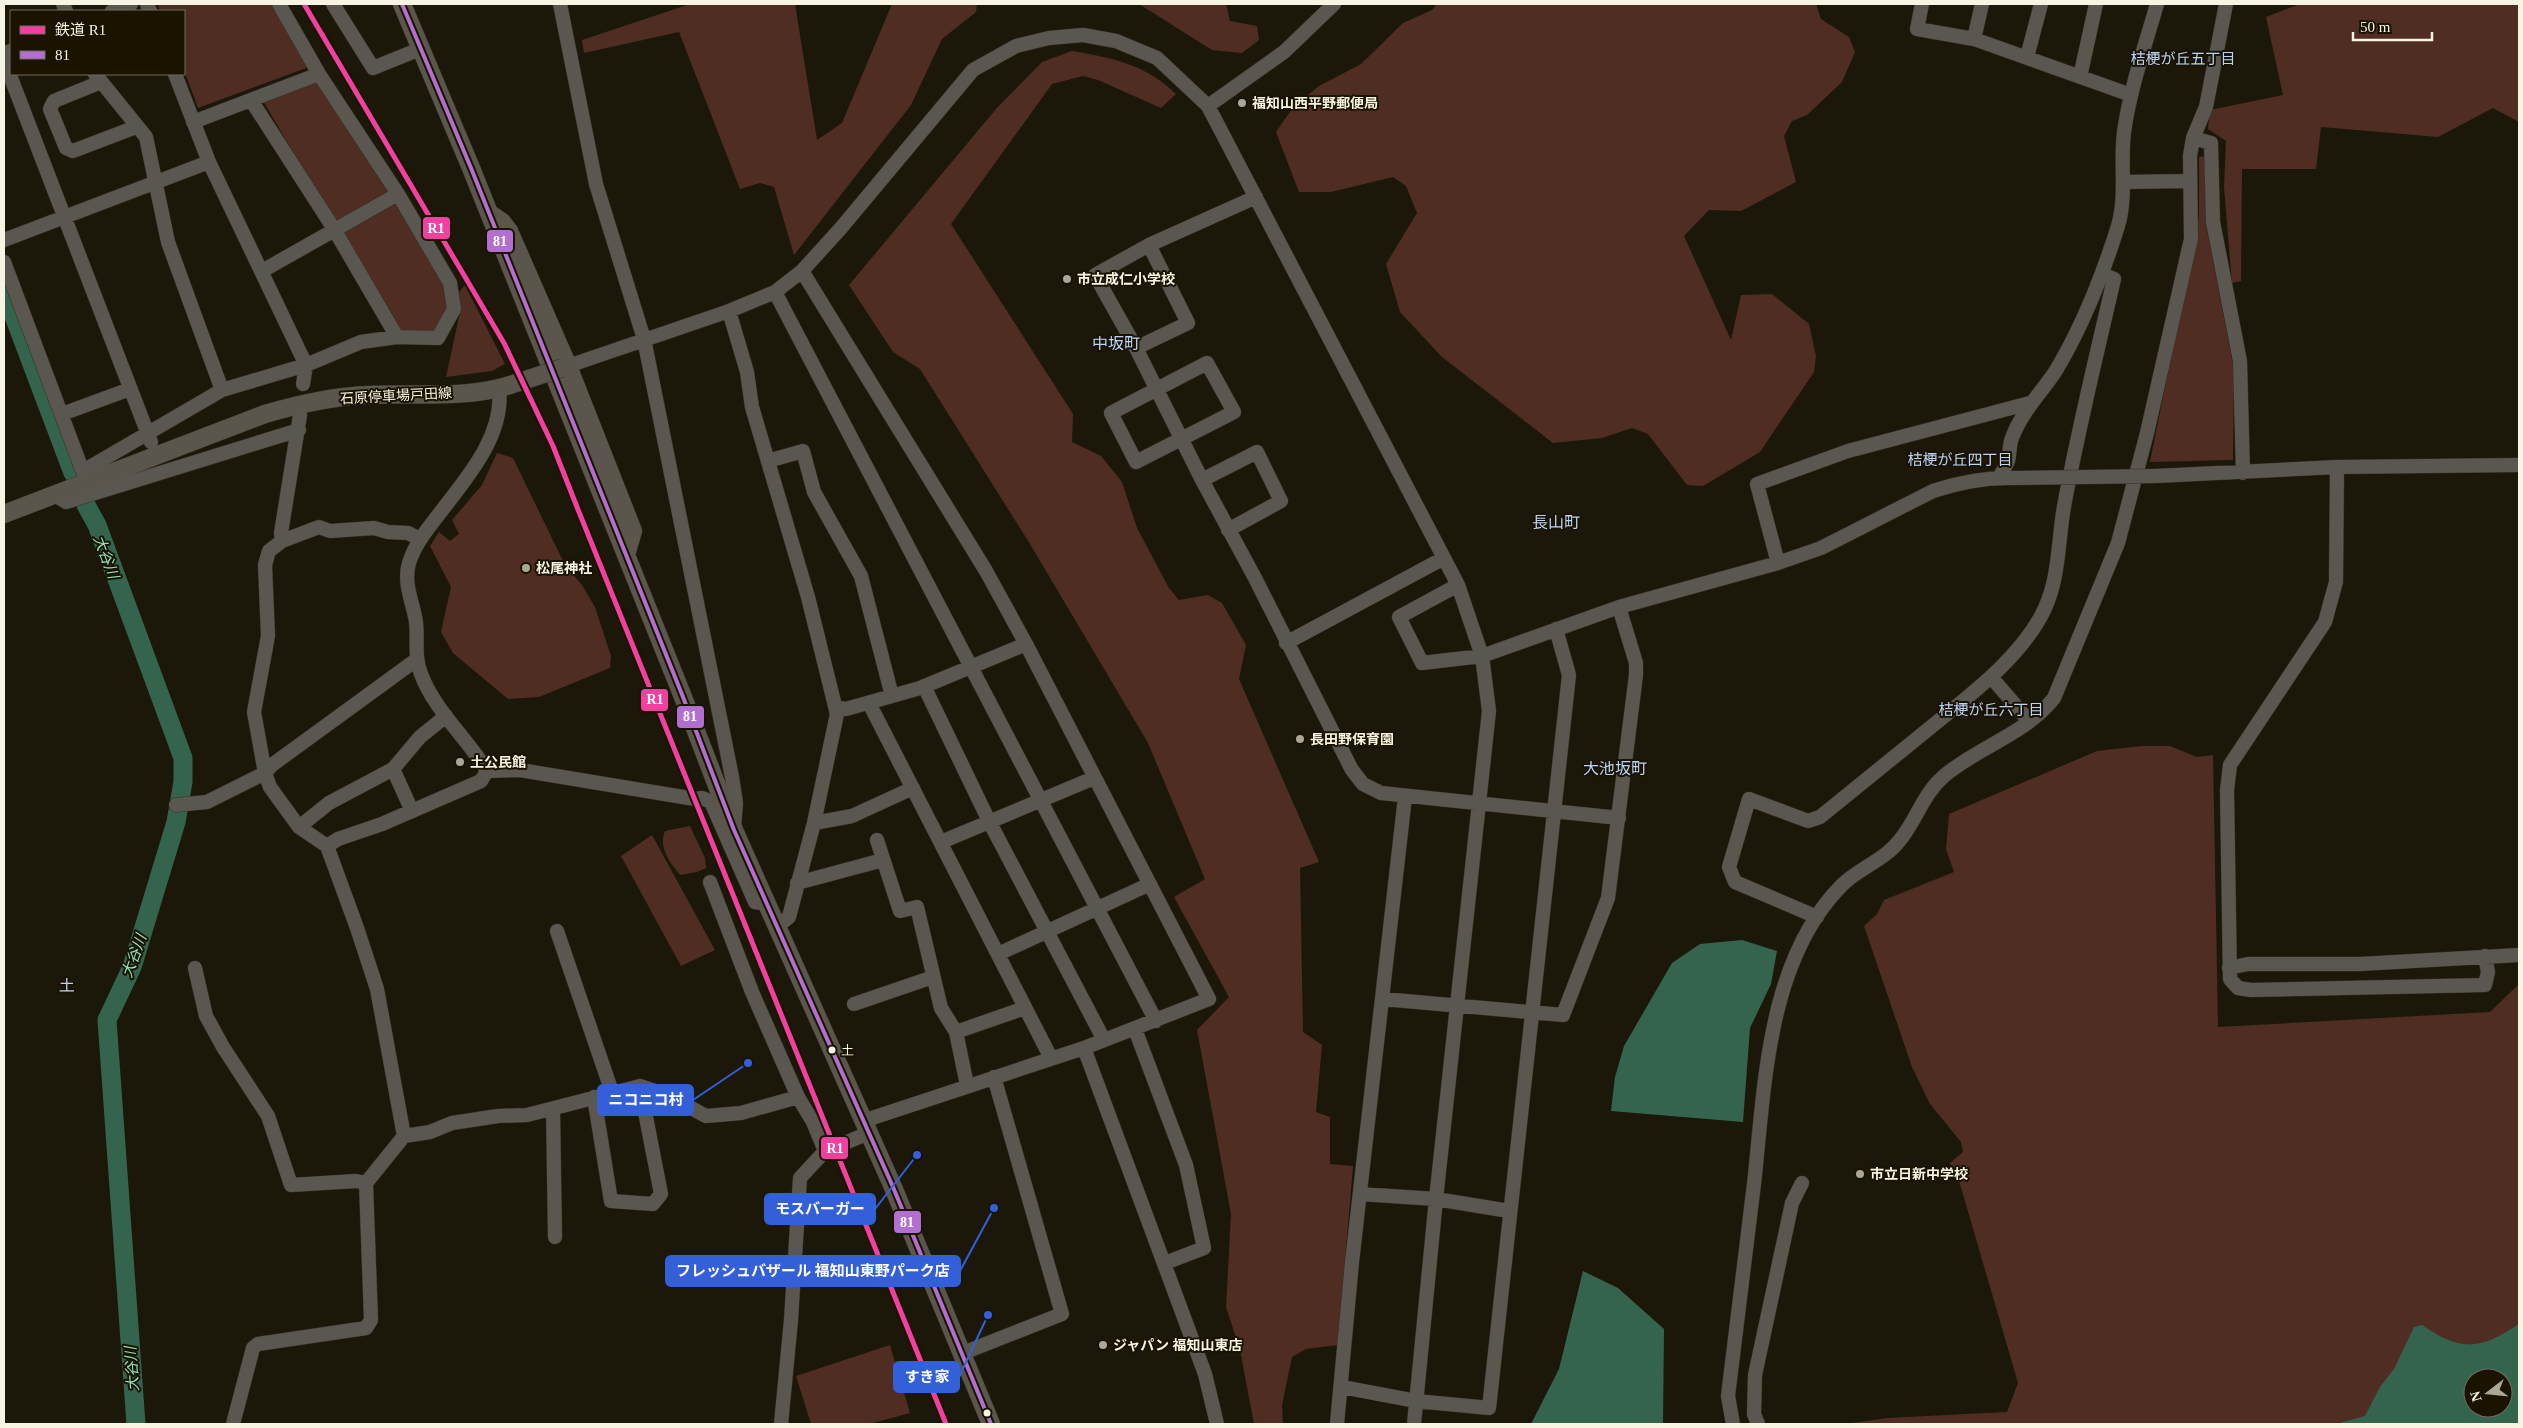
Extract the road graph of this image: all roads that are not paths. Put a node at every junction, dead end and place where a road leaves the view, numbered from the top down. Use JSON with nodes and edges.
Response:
{"nodes":[{"id":1,"x":131,"y":4,"type":"edge"},
{"id":2,"x":279,"y":4,"type":"edge"},
{"id":3,"x":333,"y":4,"type":"edge"},
{"id":4,"x":402,"y":4,"type":"edge"},
{"id":5,"x":560,"y":4,"type":"edge"},
{"id":6,"x":1334,"y":4,"type":"edge"},
{"id":7,"x":1922,"y":4,"type":"edge"},
{"id":8,"x":1982,"y":4,"type":"edge"},
{"id":9,"x":2041,"y":4,"type":"edge"},
{"id":10,"x":2096,"y":4,"type":"edge"},
{"id":11,"x":2157,"y":4,"type":"edge"},
{"id":12,"x":2226,"y":4,"type":"edge"},
{"id":13,"x":115,"y":10,"type":"edge"},
{"id":14,"x":1974,"y":39,"type":"junction"},
{"id":15,"x":420,"y":49,"type":"junction"},
{"id":16,"x":2027,"y":57,"type":"junction"},
{"id":17,"x":4,"y":60,"type":"edge"},
{"id":18,"x":319,"y":74,"type":"junction"},
{"id":19,"x":174,"y":75,"type":"edge"},
{"id":20,"x":2080,"y":77,"type":"junction"},
{"id":21,"x":98,"y":78,"type":"edge"},
{"id":22,"x":2131,"y":95,"type":"junction"},
{"id":23,"x":251,"y":100,"type":"junction"},
{"id":24,"x":1208,"y":106,"type":"junction"},
{"id":25,"x":193,"y":122,"type":"junction"},
{"id":26,"x":136,"y":127,"type":"junction"},
{"id":27,"x":2194,"y":138,"type":"junction"},
{"id":28,"x":209,"y":162,"type":"junction"},
{"id":29,"x":2123,"y":182,"type":"junction"},
{"id":30,"x":2190,"y":182,"type":"junction"},
{"id":31,"x":154,"y":183,"type":"junction"},
{"id":32,"x":398,"y":194,"type":"junction"},
{"id":33,"x":1256,"y":197,"type":"junction"},
{"id":34,"x":487,"y":211,"type":"junction"},
{"id":35,"x":65,"y":217,"type":"junction"},
{"id":36,"x":334,"y":230,"type":"junction"},
{"id":37,"x":4,"y":240,"type":"edge"},
{"id":38,"x":1149,"y":245,"type":"junction"},
{"id":39,"x":4,"y":262,"type":"edge"},
{"id":40,"x":262,"y":270,"type":"junction"},
{"id":41,"x":802,"y":271,"type":"junction"},
{"id":42,"x":2102,"y":274,"type":"junction"},
{"id":43,"x":775,"y":292,"type":"junction"},
{"id":44,"x":728,"y":310,"type":"junction"},
{"id":45,"x":397,"y":337,"type":"junction"},
{"id":46,"x":644,"y":340,"type":"junction"},
{"id":47,"x":1136,"y":348,"type":"junction"},
{"id":48,"x":306,"y":364,"type":"junction"},
{"id":49,"x":565,"y":367,"type":"junction"},
{"id":50,"x":303,"y":384,"type":"dead end"},
{"id":51,"x":504,"y":387,"type":"junction"},
{"id":52,"x":1156,"y":388,"type":"junction"},
{"id":53,"x":130,"y":389,"type":"junction"},
{"id":54,"x":222,"y":390,"type":"junction"},
{"id":55,"x":2030,"y":403,"type":"junction"},
{"id":56,"x":62,"y":414,"type":"junction"},
{"id":57,"x":300,"y":415,"type":"dead end"},
{"id":58,"x":299,"y":430,"type":"junction"},
{"id":59,"x":150,"y":438,"type":"junction"},
{"id":60,"x":1181,"y":440,"type":"junction"},
{"id":61,"x":768,"y":461,"type":"junction"},
{"id":62,"x":2519,"y":465,"type":"edge"},
{"id":63,"x":2337,"y":467,"type":"junction"},
{"id":64,"x":2243,"y":473,"type":"junction"},
{"id":65,"x":85,"y":477,"type":"junction"},
{"id":66,"x":1999,"y":478,"type":"junction"},
{"id":67,"x":1202,"y":480,"type":"junction"},
{"id":68,"x":55,"y":495,"type":"junction"},
{"id":69,"x":4,"y":514,"type":"edge"},
{"id":70,"x":1228,"y":530,"type":"junction"},
{"id":71,"x":420,"y":539,"type":"junction"},
{"id":72,"x":282,"y":541,"type":"junction"},
{"id":73,"x":626,"y":555,"type":"junction"},
{"id":74,"x":1444,"y":558,"type":"junction"},
{"id":75,"x":1778,"y":563,"type":"junction"},
{"id":76,"x":1458,"y":585,"type":"junction"},
{"id":77,"x":1619,"y":608,"type":"junction"},
{"id":78,"x":1556,"y":629,"type":"junction"},
{"id":79,"x":1286,"y":643,"type":"junction"},
{"id":80,"x":1026,"y":644,"type":"junction"},
{"id":81,"x":1482,"y":656,"type":"junction"},
{"id":82,"x":416,"y":660,"type":"junction"},
{"id":83,"x":971,"y":667,"type":"junction"},
{"id":84,"x":1991,"y":677,"type":"junction"},
{"id":85,"x":924,"y":686,"type":"junction"},
{"id":86,"x":892,"y":696,"type":"junction"},
{"id":87,"x":868,"y":704,"type":"junction"},
{"id":88,"x":836,"y":707,"type":"junction"},
{"id":89,"x":446,"y":716,"type":"junction"},
{"id":90,"x":2029,"y":721,"type":"junction"},
{"id":91,"x":392,"y":769,"type":"junction"},
{"id":92,"x":487,"y":771,"type":"junction"},
{"id":93,"x":265,"y":773,"type":"junction"},
{"id":94,"x":1094,"y":778,"type":"junction"},
{"id":95,"x":913,"y":788,"type":"junction"},
{"id":96,"x":1405,"y":797,"type":"junction"},
{"id":97,"x":1041,"y":800,"type":"junction"},
{"id":98,"x":1479,"y":802,"type":"junction"},
{"id":99,"x":176,"y":805,"type":"dead end"},
{"id":100,"x":412,"y":810,"type":"junction"},
{"id":101,"x":1552,"y":812,"type":"junction"},
{"id":102,"x":1619,"y":818,"type":"junction"},
{"id":103,"x":989,"y":821,"type":"junction"},
{"id":104,"x":814,"y":823,"type":"junction"},
{"id":105,"x":299,"y":827,"type":"junction"},
{"id":106,"x":734,"y":830,"type":"junction"},
{"id":107,"x":876,"y":840,"type":"dead end"},
{"id":108,"x":941,"y":842,"type":"junction"},
{"id":109,"x":327,"y":846,"type":"junction"},
{"id":110,"x":883,"y":860,"type":"junction"},
{"id":111,"x":710,"y":882,"type":"dead end"},
{"id":112,"x":797,"y":883,"type":"junction"},
{"id":113,"x":1150,"y":884,"type":"junction"},
{"id":114,"x":768,"y":904,"type":"junction"},
{"id":115,"x":1096,"y":908,"type":"junction"},
{"id":116,"x":1817,"y":917,"type":"junction"},
{"id":117,"x":778,"y":926,"type":"junction"},
{"id":118,"x":1046,"y":930,"type":"junction"},
{"id":119,"x":557,"y":931,"type":"dead end"},
{"id":120,"x":998,"y":954,"type":"junction"},
{"id":121,"x":2519,"y":955,"type":"edge"},
{"id":122,"x":2485,"y":956,"type":"junction"},
{"id":123,"x":195,"y":968,"type":"dead end"},
{"id":124,"x":2229,"y":968,"type":"junction"},
{"id":125,"x":934,"y":977,"type":"junction"},
{"id":126,"x":1383,"y":998,"type":"junction"},
{"id":127,"x":854,"y":1004,"type":"dead end"},
{"id":128,"x":1458,"y":1004,"type":"junction"},
{"id":129,"x":1026,"y":1008,"type":"junction"},
{"id":130,"x":1531,"y":1013,"type":"junction"},
{"id":131,"x":1156,"y":1021,"type":"junction"},
{"id":132,"x":1135,"y":1029,"type":"junction"},
{"id":133,"x":956,"y":1032,"type":"junction"},
{"id":134,"x":1104,"y":1040,"type":"junction"},
{"id":135,"x":1084,"y":1048,"type":"junction"},
{"id":136,"x":1051,"y":1058,"type":"junction"},
{"id":137,"x":994,"y":1077,"type":"junction"},
{"id":138,"x":967,"y":1085,"type":"junction"},
{"id":139,"x":640,"y":1086,"type":"junction"},
{"id":140,"x":612,"y":1092,"type":"junction"},
{"id":141,"x":594,"y":1097,"type":"junction"},
{"id":142,"x":798,"y":1097,"type":"junction"},
{"id":143,"x":553,"y":1109,"type":"junction"},
{"id":144,"x":866,"y":1127,"type":"junction"},
{"id":145,"x":404,"y":1136,"type":"junction"},
{"id":146,"x":825,"y":1151,"type":"junction"},
{"id":147,"x":366,"y":1183,"type":"junction"},
{"id":148,"x":1802,"y":1183,"type":"dead end"},
{"id":149,"x":1360,"y":1194,"type":"junction"},
{"id":150,"x":1436,"y":1199,"type":"junction"},
{"id":151,"x":1509,"y":1211,"type":"junction"},
{"id":152,"x":555,"y":1237,"type":"dead end"},
{"id":153,"x":1165,"y":1263,"type":"junction"},
{"id":154,"x":963,"y":1353,"type":"junction"},
{"id":155,"x":1342,"y":1387,"type":"junction"},
{"id":156,"x":1416,"y":1401,"type":"junction"},
{"id":157,"x":233,"y":1424,"type":"edge"},
{"id":158,"x":781,"y":1424,"type":"edge"},
{"id":159,"x":992,"y":1424,"type":"edge"},
{"id":160,"x":1217,"y":1424,"type":"edge"},
{"id":161,"x":1337,"y":1424,"type":"edge"},
{"id":162,"x":1414,"y":1424,"type":"edge"},
{"id":163,"x":1733,"y":1424,"type":"edge"},
{"id":164,"x":1758,"y":1424,"type":"edge"}],
"edges":[{"from":1,"to":13,"type":"street"},
{"from":2,"to":18,"type":"street"},
{"from":3,"to":15,"type":"street"},
{"from":4,"to":15,"type":"main road"},
{"from":5,"to":46,"type":"street"},
{"from":6,"to":24,"type":"street"},
{"from":7,"to":14,"type":"street"},
{"from":8,"to":14,"type":"street"},
{"from":9,"to":16,"type":"street"},
{"from":10,"to":20,"type":"street"},
{"from":11,"to":22,"type":"street"},
{"from":12,"to":27,"type":"street"},
{"from":14,"to":16,"type":"street"},
{"from":15,"to":34,"type":"main road"},
{"from":16,"to":20,"type":"street"},
{"from":17,"to":35,"type":"street"},
{"from":18,"to":23,"type":"street"},
{"from":18,"to":32,"type":"street"},
{"from":19,"to":25,"type":"street"},
{"from":20,"to":22,"type":"street"},
{"from":21,"to":26,"type":"street"},
{"from":21,"to":26,"type":"street"},
{"from":22,"to":29,"type":"street"},
{"from":23,"to":25,"type":"street"},
{"from":23,"to":36,"type":"street"},
{"from":24,"to":33,"type":"street"},
{"from":24,"to":41,"type":"street"},
{"from":25,"to":28,"type":"street"},
{"from":26,"to":31,"type":"street"},
{"from":27,"to":30,"type":"street"},
{"from":27,"to":64,"type":"street"},
{"from":28,"to":31,"type":"street"},
{"from":28,"to":40,"type":"street"},
{"from":29,"to":30,"type":"street"},
{"from":29,"to":42,"type":"street"},
{"from":30,"to":90,"type":"street"},
{"from":31,"to":35,"type":"street"},
{"from":31,"to":54,"type":"street"},
{"from":32,"to":36,"type":"street"},
{"from":32,"to":45,"type":"street"},
{"from":33,"to":38,"type":"street"},
{"from":33,"to":74,"type":"street"},
{"from":34,"to":49,"type":"main road"},
{"from":34,"to":73,"type":"main road"},
{"from":35,"to":37,"type":"street"},
{"from":35,"to":53,"type":"street"},
{"from":36,"to":40,"type":"street"},
{"from":36,"to":45,"type":"street"},
{"from":38,"to":47,"type":"street"},
{"from":38,"to":47,"type":"street"},
{"from":39,"to":56,"type":"street"},
{"from":40,"to":48,"type":"street"},
{"from":41,"to":43,"type":"street"},
{"from":41,"to":80,"type":"street"},
{"from":42,"to":55,"type":"street"},
{"from":42,"to":84,"type":"street"},
{"from":43,"to":44,"type":"street"},
{"from":43,"to":83,"type":"street"},
{"from":44,"to":46,"type":"street"},
{"from":44,"to":61,"type":"street"},
{"from":45,"to":48,"type":"street"},
{"from":46,"to":49,"type":"street"},
{"from":46,"to":106,"type":"street"},
{"from":47,"to":52,"type":"street"},
{"from":48,"to":50,"type":"street"},
{"from":48,"to":54,"type":"street"},
{"from":49,"to":51,"type":"main road","name":"石原停車場戸田線","bridge":true},
{"from":49,"to":73,"type":"main road"},
{"from":51,"to":65,"type":"main road","name":"石原停車場戸田線"},
{"from":51,"to":71,"type":"street"},
{"from":52,"to":60,"type":"street"},
{"from":52,"to":60,"type":"street"},
{"from":52,"to":60,"type":"street"},
{"from":53,"to":56,"type":"street"},
{"from":53,"to":59,"type":"street"},
{"from":54,"to":59,"type":"street"},
{"from":55,"to":66,"type":"street"},
{"from":55,"to":75,"type":"street"},
{"from":56,"to":65,"type":"street"},
{"from":57,"to":58,"type":"street"},
{"from":58,"to":68,"type":"street"},
{"from":58,"to":72,"type":"street"},
{"from":59,"to":65,"type":"street"},
{"from":60,"to":67,"type":"street"},
{"from":61,"to":86,"type":"street"},
{"from":61,"to":88,"type":"street"},
{"from":62,"to":63,"type":"street"},
{"from":63,"to":64,"type":"street"},
{"from":63,"to":124,"type":"street"},
{"from":64,"to":66,"type":"street","bridge":true},
{"from":65,"to":68,"type":"main road","name":"石原停車場戸田線"},
{"from":66,"to":75,"type":"street"},
{"from":67,"to":70,"type":"street"},
{"from":67,"to":70,"type":"street"},
{"from":68,"to":69,"type":"main road","name":"石原停車場戸田線"},
{"from":70,"to":79,"type":"street"},
{"from":71,"to":72,"type":"street"},
{"from":71,"to":82,"type":"street"},
{"from":72,"to":93,"type":"street"},
{"from":73,"to":106,"type":"main road"},
{"from":74,"to":76,"type":"street"},
{"from":74,"to":79,"type":"street"},
{"from":75,"to":77,"type":"street"},
{"from":76,"to":81,"type":"street"},
{"from":76,"to":81,"type":"street"},
{"from":77,"to":78,"type":"street"},
{"from":77,"to":102,"type":"street"},
{"from":78,"to":81,"type":"street"},
{"from":78,"to":101,"type":"street"},
{"from":79,"to":96,"type":"street"},
{"from":80,"to":83,"type":"street"},
{"from":80,"to":94,"type":"street"},
{"from":81,"to":98,"type":"street"},
{"from":82,"to":89,"type":"street"},
{"from":82,"to":93,"type":"street"},
{"from":83,"to":85,"type":"street"},
{"from":83,"to":97,"type":"street"},
{"from":84,"to":90,"type":"street"},
{"from":84,"to":116,"type":"street"},
{"from":85,"to":86,"type":"street"},
{"from":85,"to":103,"type":"street"},
{"from":86,"to":87,"type":"street"},
{"from":87,"to":88,"type":"street"},
{"from":87,"to":95,"type":"street"},
{"from":88,"to":104,"type":"street"},
{"from":89,"to":91,"type":"street"},
{"from":89,"to":92,"type":"street"},
{"from":90,"to":116,"type":"street"},
{"from":91,"to":100,"type":"street"},
{"from":91,"to":105,"type":"street"},
{"from":92,"to":100,"type":"street"},
{"from":92,"to":114,"type":"street"},
{"from":93,"to":99,"type":"street"},
{"from":93,"to":105,"type":"street"},
{"from":94,"to":97,"type":"street"},
{"from":94,"to":113,"type":"street"},
{"from":95,"to":104,"type":"street"},
{"from":95,"to":108,"type":"street"},
{"from":96,"to":98,"type":"street"},
{"from":96,"to":126,"type":"street"},
{"from":97,"to":103,"type":"street"},
{"from":97,"to":115,"type":"street"},
{"from":98,"to":101,"type":"street"},
{"from":98,"to":128,"type":"street"},
{"from":100,"to":109,"type":"street"},
{"from":101,"to":102,"type":"street"},
{"from":101,"to":130,"type":"street"},
{"from":102,"to":130,"type":"street"},
{"from":103,"to":108,"type":"street"},
{"from":103,"to":118,"type":"street"},
{"from":104,"to":112,"type":"street"},
{"from":105,"to":109,"type":"street"},
{"from":106,"to":114,"type":"main road"},
{"from":107,"to":110,"type":"street"},
{"from":108,"to":120,"type":"street"},
{"from":109,"to":145,"type":"street"},
{"from":110,"to":112,"type":"street"},
{"from":110,"to":125,"type":"street"},
{"from":111,"to":142,"type":"street"},
{"from":112,"to":117,"type":"street"},
{"from":113,"to":115,"type":"street"},
{"from":113,"to":131,"type":"street"},
{"from":114,"to":117,"type":"main road"},
{"from":115,"to":118,"type":"street"},
{"from":115,"to":131,"type":"street"},
{"from":116,"to":163,"type":"street"},
{"from":117,"to":144,"type":"main road"},
{"from":118,"to":120,"type":"street"},
{"from":118,"to":134,"type":"street"},
{"from":119,"to":140,"type":"street"},
{"from":120,"to":129,"type":"street"},
{"from":121,"to":122,"type":"street"},
{"from":122,"to":124,"type":"street"},
{"from":122,"to":124,"type":"street"},
{"from":123,"to":147,"type":"street"},
{"from":125,"to":127,"type":"street"},
{"from":125,"to":133,"type":"street"},
{"from":126,"to":128,"type":"street"},
{"from":126,"to":149,"type":"street"},
{"from":128,"to":130,"type":"street"},
{"from":128,"to":150,"type":"street"},
{"from":129,"to":133,"type":"street"},
{"from":129,"to":136,"type":"street"},
{"from":130,"to":151,"type":"street"},
{"from":131,"to":132,"type":"street"},
{"from":132,"to":134,"type":"street"},
{"from":132,"to":153,"type":"street"},
{"from":133,"to":138,"type":"street"},
{"from":134,"to":135,"type":"street"},
{"from":135,"to":136,"type":"street"},
{"from":135,"to":153,"type":"street"},
{"from":136,"to":137,"type":"street"},
{"from":137,"to":138,"type":"street"},
{"from":137,"to":154,"type":"street"},
{"from":138,"to":144,"type":"street"},
{"from":139,"to":140,"type":"street"},
{"from":139,"to":141,"type":"street"},
{"from":139,"to":142,"type":"street"},
{"from":140,"to":141,"type":"street"},
{"from":141,"to":143,"type":"street"},
{"from":142,"to":146,"type":"street"},
{"from":143,"to":145,"type":"street"},
{"from":143,"to":152,"type":"street"},
{"from":144,"to":146,"type":"street"},
{"from":144,"to":154,"type":"main road"},
{"from":145,"to":147,"type":"street"},
{"from":146,"to":158,"type":"street"},
{"from":147,"to":157,"type":"street"},
{"from":148,"to":164,"type":"street"},
{"from":149,"to":150,"type":"street"},
{"from":149,"to":155,"type":"street"},
{"from":150,"to":151,"type":"street"},
{"from":150,"to":156,"type":"street"},
{"from":151,"to":156,"type":"street"},
{"from":153,"to":160,"type":"street"},
{"from":154,"to":159,"type":"main road"},
{"from":155,"to":156,"type":"street"},
{"from":155,"to":161,"type":"street"},
{"from":156,"to":162,"type":"street"}]}
